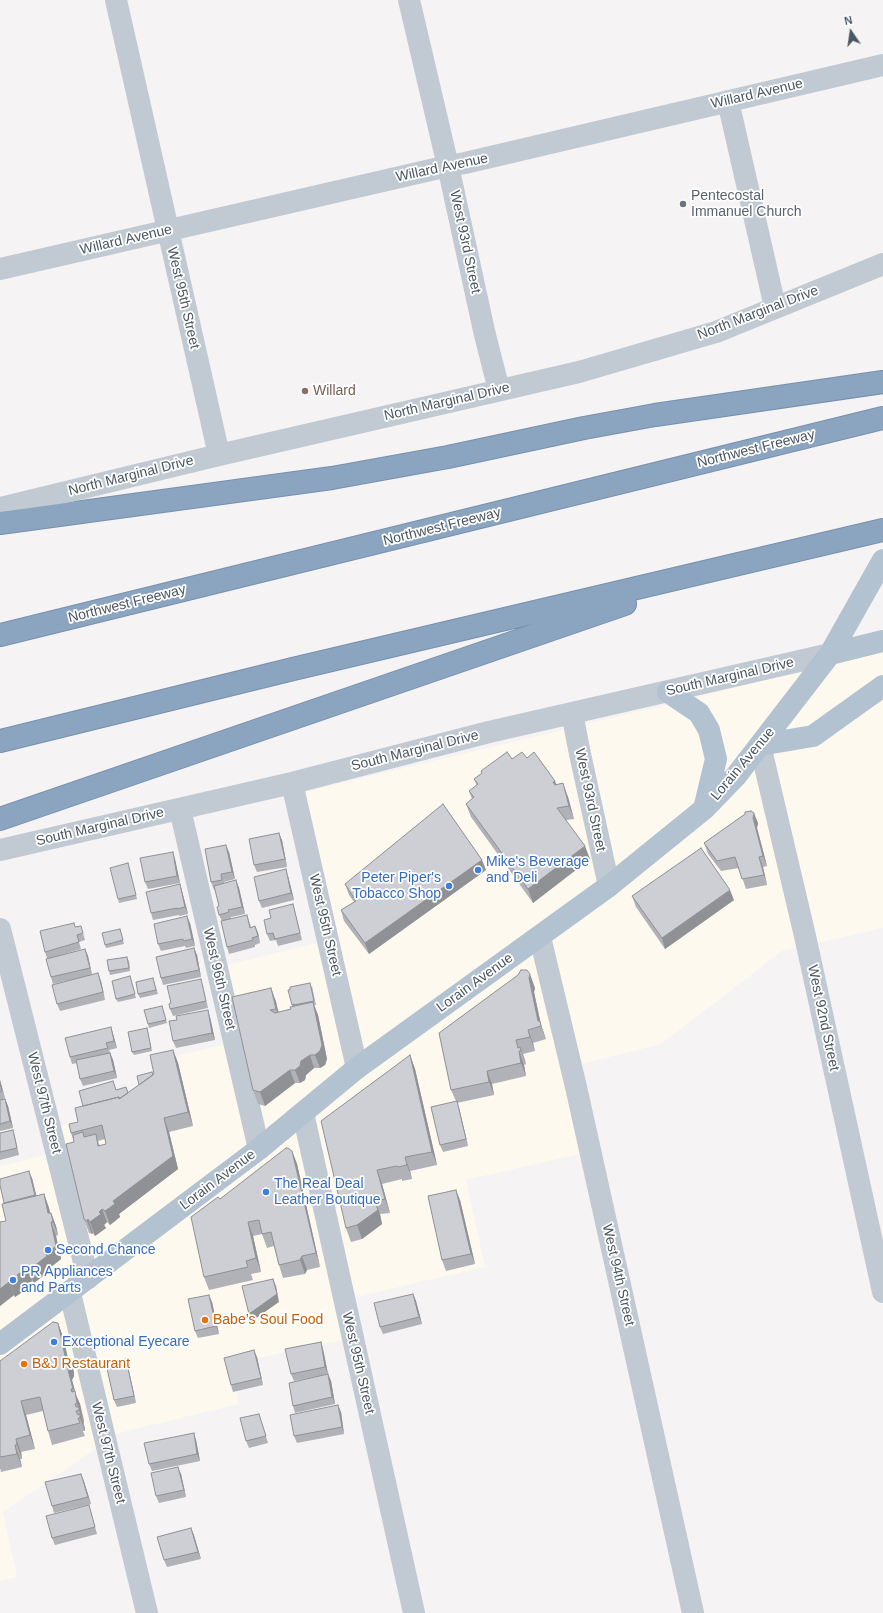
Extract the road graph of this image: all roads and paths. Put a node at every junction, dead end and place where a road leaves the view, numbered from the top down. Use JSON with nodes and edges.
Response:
{"nodes":[{"id":1,"x":116,"y":0,"type":"edge"},
{"id":2,"x":409,"y":0,"type":"edge"},
{"id":3,"x":883,"y":65,"type":"edge"},
{"id":4,"x":728,"y":101,"type":"junction"},
{"id":5,"x":448,"y":166,"type":"junction"},
{"id":6,"x":168,"y":230,"type":"junction"},
{"id":7,"x":883,"y":264,"type":"edge"},
{"id":8,"x":0,"y":269,"type":"edge"},
{"id":9,"x":775,"y":307,"type":"junction"},
{"id":10,"x":883,"y":382,"type":"edge"},
{"id":11,"x":499,"y":390,"type":"junction"},
{"id":12,"x":883,"y":418,"type":"edge"},
{"id":13,"x":219,"y":455,"type":"junction"},
{"id":14,"x":0,"y":508,"type":"edge"},
{"id":15,"x":0,"y":523,"type":"edge"},
{"id":16,"x":883,"y":530,"type":"edge"},
{"id":17,"x":883,"y":560,"type":"edge"},
{"id":18,"x":740,"y":564,"type":"junction"},
{"id":19,"x":0,"y":635,"type":"edge"},
{"id":20,"x":883,"y":641,"type":"edge"},
{"id":21,"x":830,"y":654,"type":"junction"},
{"id":22,"x":883,"y":686,"type":"edge"},
{"id":23,"x":668,"y":692,"type":"junction"},
{"id":24,"x":572,"y":713,"type":"junction"},
{"id":25,"x":0,"y":741,"type":"edge"},
{"id":26,"x":760,"y":745,"type":"junction"},
{"id":27,"x":292,"y":783,"type":"junction"},
{"id":28,"x":180,"y":809,"type":"junction"},
{"id":29,"x":704,"y":809,"type":"junction"},
{"id":30,"x":0,"y":819,"type":"edge"},
{"id":31,"x":0,"y":850,"type":"edge"},
{"id":32,"x":609,"y":886,"type":"junction"},
{"id":33,"x":0,"y":929,"type":"edge"},
{"id":34,"x":540,"y":937,"type":"junction"},
{"id":35,"x":357,"y":1068,"type":"junction"},
{"id":36,"x":303,"y":1113,"type":"junction"},
{"id":37,"x":259,"y":1149,"type":"junction"},
{"id":38,"x":88,"y":1278,"type":"junction"},
{"id":39,"x":70,"y":1292,"type":"junction"},
{"id":40,"x":883,"y":1292,"type":"edge"},
{"id":41,"x":0,"y":1344,"type":"edge"},
{"id":42,"x":147,"y":1613,"type":"edge"},
{"id":43,"x":414,"y":1613,"type":"edge"},
{"id":44,"x":693,"y":1613,"type":"edge"}],
"edges":[{"from":1,"to":6,"type":"street","name":"West 95th Street"},
{"from":2,"to":5,"type":"street","name":"West 93rd Street"},
{"from":3,"to":4,"type":"street","name":"Willard Avenue"},
{"from":4,"to":5,"type":"street","name":"Willard Avenue"},
{"from":4,"to":9,"type":"street"},
{"from":5,"to":6,"type":"street","name":"Willard Avenue"},
{"from":5,"to":11,"type":"street","name":"West 93rd Street"},
{"from":6,"to":8,"type":"street","name":"Willard Avenue"},
{"from":6,"to":13,"type":"street","name":"West 95th Street"},
{"from":7,"to":9,"type":"street","name":"North Marginal Drive"},
{"from":9,"to":11,"type":"street","name":"North Marginal Drive"},
{"from":10,"to":15,"type":"highway"},
{"from":11,"to":13,"type":"street","name":"North Marginal Drive"},
{"from":12,"to":19,"type":"highway","name":"Northwest Freeway"},
{"from":13,"to":14,"type":"street","name":"North Marginal Drive"},
{"from":16,"to":18,"type":"highway"},
{"from":17,"to":21,"type":"main road","name":"Lorain Avenue"},
{"from":18,"to":25,"type":"highway"},
{"from":18,"to":30,"type":"highway"},
{"from":20,"to":21,"type":"main road"},
{"from":21,"to":23,"type":"street","name":"South Marginal Drive"},
{"from":21,"to":26,"type":"main road","name":"Lorain Avenue"},
{"from":22,"to":26,"type":"main road"},
{"from":23,"to":24,"type":"street","name":"South Marginal Drive"},
{"from":23,"to":29,"type":"main road"},
{"from":24,"to":27,"type":"street","name":"South Marginal Drive"},
{"from":24,"to":32,"type":"street","name":"West 93rd Street"},
{"from":26,"to":29,"type":"main road","name":"Lorain Avenue"},
{"from":26,"to":40,"type":"street","name":"West 92nd Street"},
{"from":27,"to":28,"type":"street","name":"South Marginal Drive"},
{"from":27,"to":35,"type":"street","name":"West 95th Street"},
{"from":28,"to":31,"type":"street","name":"South Marginal Drive"},
{"from":28,"to":37,"type":"street","name":"West 96th Street"},
{"from":29,"to":32,"type":"main road","name":"Lorain Avenue"},
{"from":32,"to":34,"type":"main road","name":"Lorain Avenue"},
{"from":33,"to":38,"type":"street","name":"West 97th Street"},
{"from":34,"to":35,"type":"main road","name":"Lorain Avenue"},
{"from":34,"to":44,"type":"street","name":"West 94th Street"},
{"from":35,"to":36,"type":"main road","name":"Lorain Avenue"},
{"from":36,"to":37,"type":"main road","name":"Lorain Avenue"},
{"from":36,"to":43,"type":"street","name":"West 95th Street"},
{"from":37,"to":38,"type":"main road","name":"Lorain Avenue"},
{"from":38,"to":39,"type":"main road","name":"Lorain Avenue"},
{"from":39,"to":41,"type":"main road","name":"Lorain Avenue"},
{"from":39,"to":42,"type":"street","name":"West 97th Street"}]}
